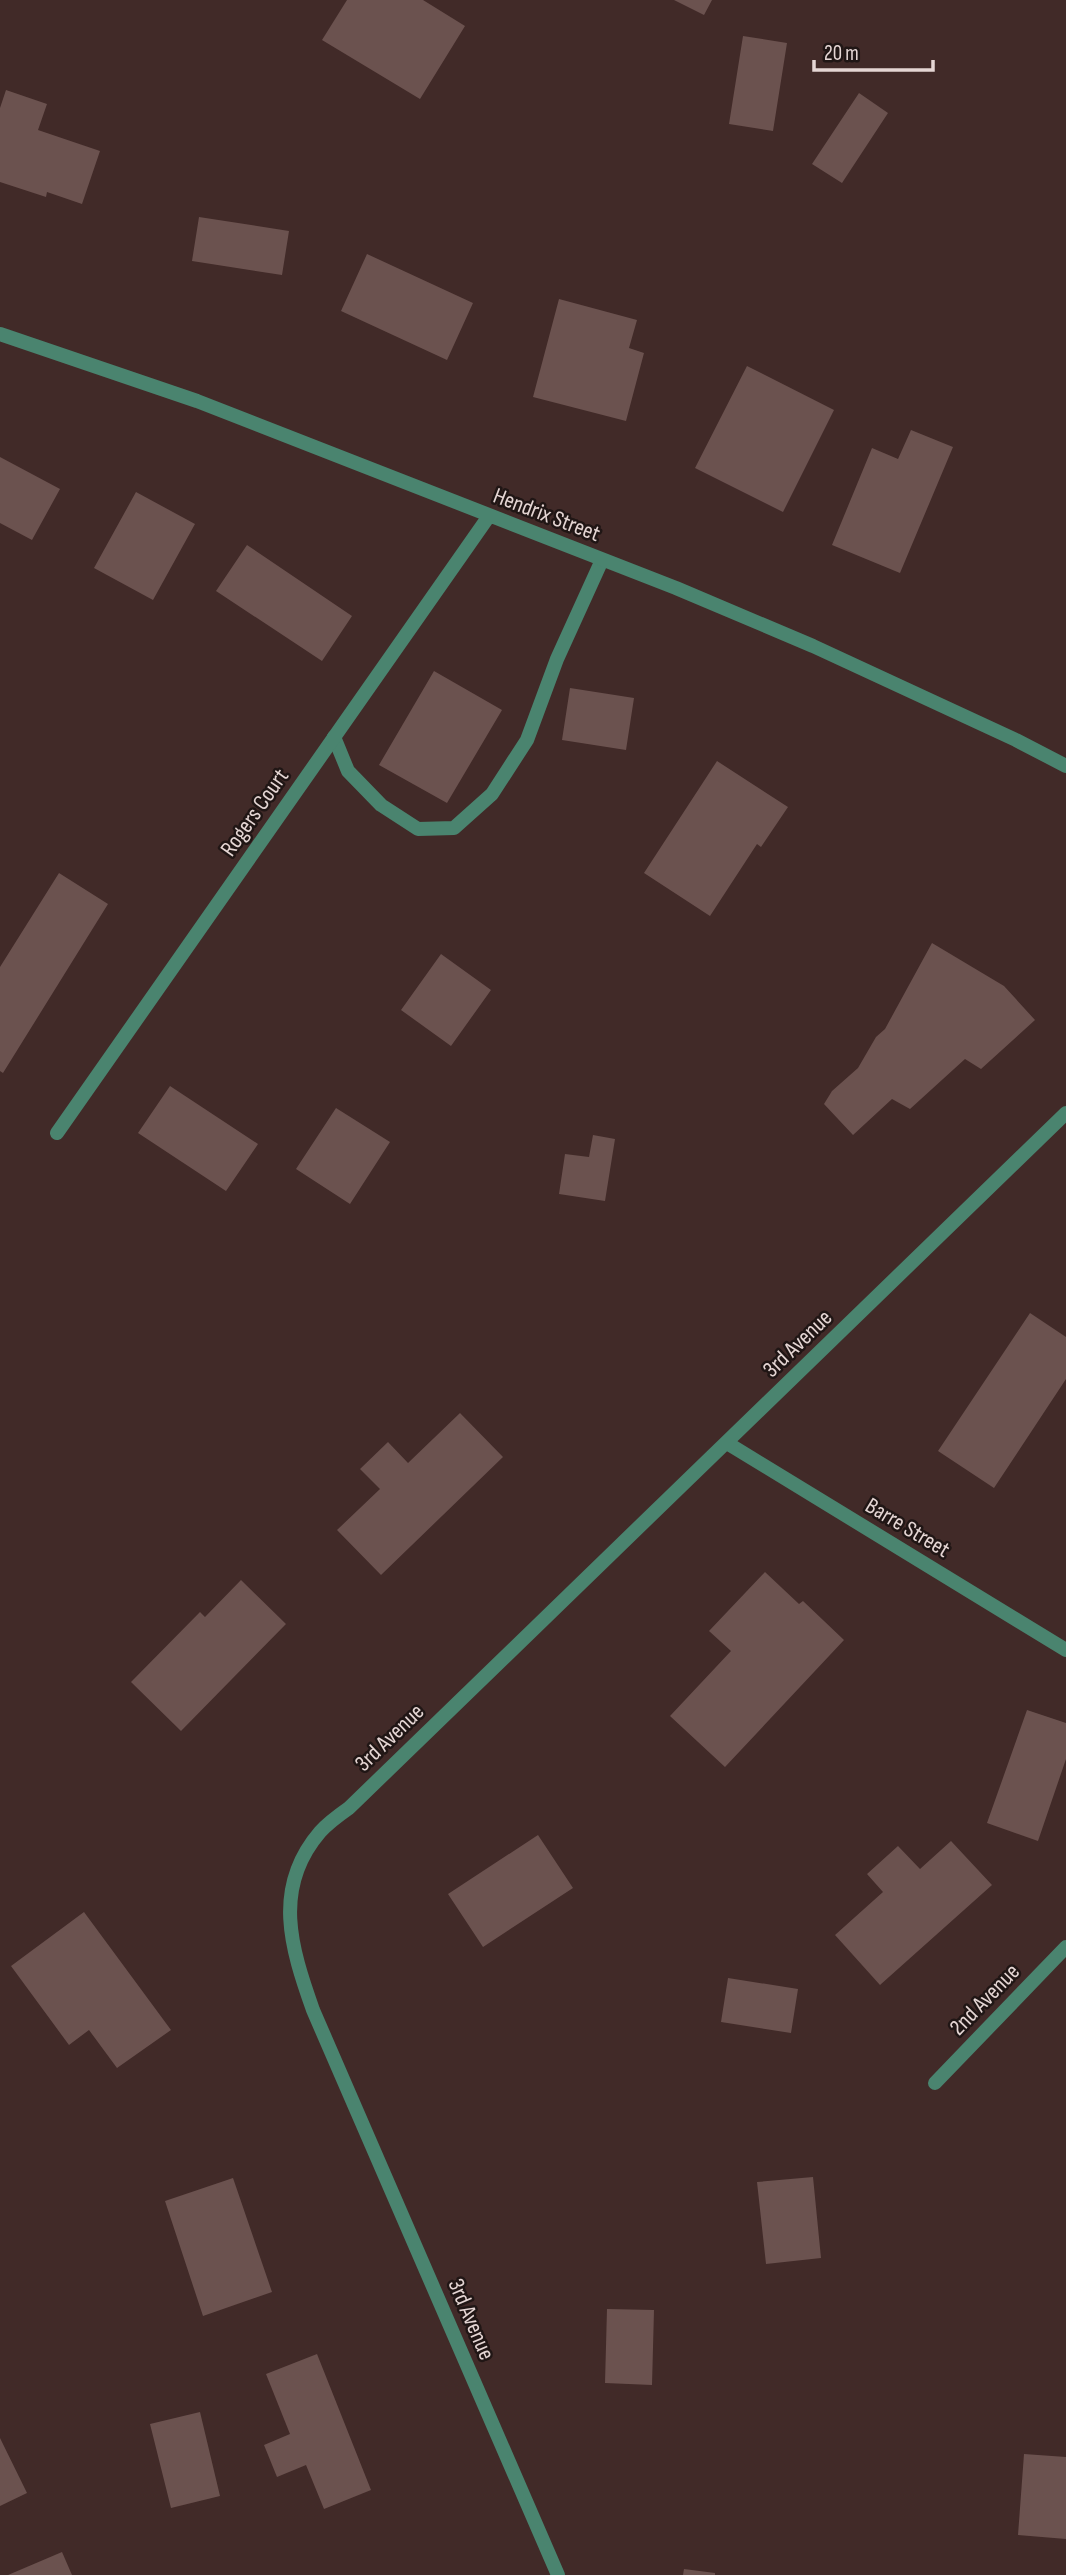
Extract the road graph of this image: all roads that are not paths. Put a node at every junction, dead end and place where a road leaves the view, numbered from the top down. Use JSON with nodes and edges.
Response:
{"nodes":[{"id":1,"x":0,"y":334,"type":"edge"},
{"id":2,"x":489,"y":516,"type":"junction"},
{"id":3,"x":603,"y":560,"type":"junction"},
{"id":4,"x":334,"y":737,"type":"junction"},
{"id":5,"x":1066,"y":766,"type":"edge"},
{"id":6,"x":1066,"y":1113,"type":"edge"},
{"id":7,"x":57,"y":1133,"type":"dead end"},
{"id":8,"x":727,"y":1443,"type":"junction"},
{"id":9,"x":1066,"y":1650,"type":"edge"},
{"id":10,"x":1066,"y":1947,"type":"edge"},
{"id":11,"x":935,"y":2083,"type":"dead end"},
{"id":12,"x":558,"y":2575,"type":"edge"}],
"edges":[{"from":1,"to":2,"type":"street","name":"Hendrix Street"},
{"from":2,"to":3,"type":"street","name":"Hendrix Street"},
{"from":2,"to":4,"type":"street","name":"Rogers Court"},
{"from":3,"to":4,"type":"street"},
{"from":3,"to":5,"type":"street","name":"Hendrix Street"},
{"from":4,"to":7,"type":"street","name":"Rogers Court"},
{"from":6,"to":8,"type":"street","name":"3rd Avenue"},
{"from":8,"to":9,"type":"street","name":"Barre Street"},
{"from":8,"to":12,"type":"street","name":"3rd Avenue"},
{"from":10,"to":11,"type":"street","name":"2nd Avenue"}]}
